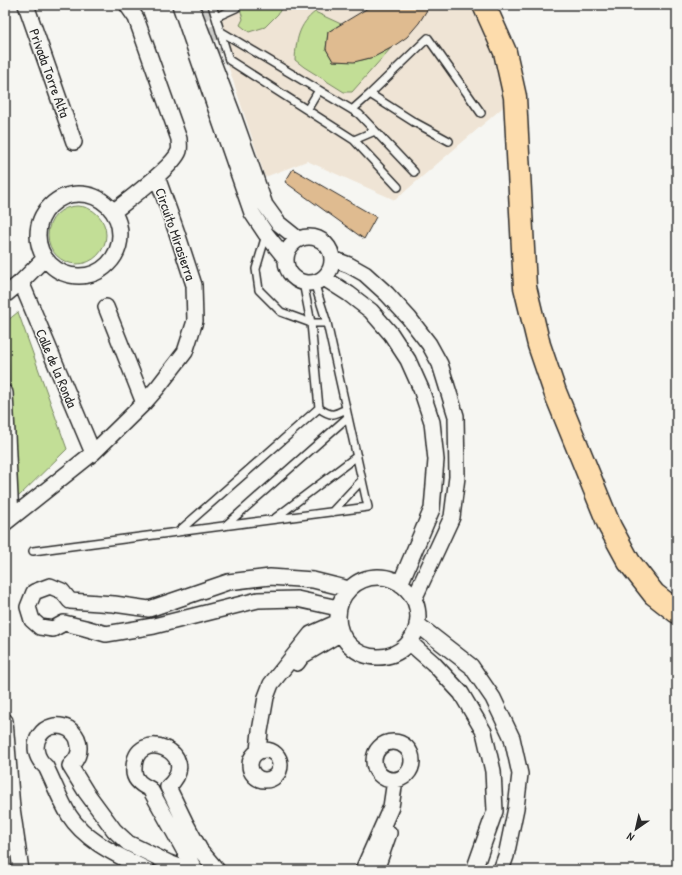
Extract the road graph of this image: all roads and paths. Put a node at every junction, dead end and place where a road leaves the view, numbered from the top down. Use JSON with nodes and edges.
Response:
{"nodes":[{"id":1,"x":26,"y":5,"type":"edge"},
{"id":2,"x":127,"y":5,"type":"edge"},
{"id":3,"x":180,"y":5,"type":"edge"},
{"id":4,"x":191,"y":5,"type":"edge"},
{"id":5,"x":212,"y":5,"type":"edge"},
{"id":6,"x":234,"y":5,"type":"edge"},
{"id":7,"x":484,"y":5,"type":"edge"},
{"id":8,"x":216,"y":17,"type":"junction"},
{"id":9,"x":220,"y":31,"type":"junction"},
{"id":10,"x":218,"y":54,"type":"tunnel mouth"},
{"id":11,"x":319,"y":90,"type":"junction"},
{"id":12,"x":370,"y":94,"type":"junction"},
{"id":13,"x":307,"y":110,"type":"junction"},
{"id":14,"x":352,"y":110,"type":"junction"},
{"id":15,"x":481,"y":113,"type":"dead end"},
{"id":16,"x":233,"y":115,"type":"junction"},
{"id":17,"x":375,"y":131,"type":"junction"},
{"id":18,"x":354,"y":140,"type":"junction"},
{"id":19,"x":448,"y":141,"type":"dead end"},
{"id":20,"x":74,"y":142,"type":"dead end"},
{"id":21,"x":414,"y":172,"type":"dead end"},
{"id":22,"x":157,"y":177,"type":"junction"},
{"id":23,"x":398,"y":187,"type":"dead end"},
{"id":24,"x":258,"y":209,"type":"junction"},
{"id":25,"x":114,"y":212,"type":"junction"},
{"id":26,"x":266,"y":234,"type":"junction"},
{"id":27,"x":298,"y":239,"type":"junction"},
{"id":28,"x":45,"y":258,"type":"junction"},
{"id":29,"x":333,"y":258,"type":"junction"},
{"id":30,"x":286,"y":259,"type":"junction"},
{"id":31,"x":313,"y":281,"type":"junction"},
{"id":32,"x":21,"y":282,"type":"junction"},
{"id":33,"x":387,"y":294,"type":"junction"},
{"id":34,"x":5,"y":295,"type":"edge"},
{"id":35,"x":106,"y":308,"type":"dead end"},
{"id":36,"x":371,"y":311,"type":"junction"},
{"id":37,"x":312,"y":323,"type":"junction"},
{"id":38,"x":327,"y":323,"type":"junction"},
{"id":39,"x":5,"y":393,"type":"edge"},
{"id":40,"x":144,"y":403,"type":"junction"},
{"id":41,"x":319,"y":408,"type":"junction"},
{"id":42,"x":346,"y":409,"type":"junction"},
{"id":43,"x":456,"y":416,"type":"junction"},
{"id":44,"x":348,"y":417,"type":"junction"},
{"id":45,"x":432,"y":422,"type":"junction"},
{"id":46,"x":93,"y":453,"type":"junction"},
{"id":47,"x":357,"y":456,"type":"junction"},
{"id":48,"x":362,"y":480,"type":"junction"},
{"id":49,"x":332,"y":512,"type":"junction"},
{"id":50,"x":274,"y":519,"type":"junction"},
{"id":51,"x":8,"y":520,"type":"edge"},
{"id":52,"x":226,"y":525,"type":"junction"},
{"id":53,"x":178,"y":532,"type":"junction"},
{"id":54,"x":32,"y":551,"type":"dead end"},
{"id":55,"x":400,"y":584,"type":"junction"},
{"id":56,"x":349,"y":589,"type":"junction"},
{"id":57,"x":414,"y":599,"type":"junction"},
{"id":58,"x":149,"y":609,"type":"junction"},
{"id":59,"x":677,"y":612,"type":"edge"},
{"id":60,"x":339,"y":621,"type":"junction"},
{"id":61,"x":417,"y":624,"type":"junction"},
{"id":62,"x":154,"y":626,"type":"junction"},
{"id":63,"x":409,"y":642,"type":"junction"},
{"id":64,"x":5,"y":721,"type":"edge"},
{"id":65,"x":263,"y":751,"type":"dead end"},
{"id":66,"x":128,"y":842,"type":"junction"},
{"id":67,"x":120,"y":856,"type":"junction"},
{"id":68,"x":21,"y":870,"type":"edge"},
{"id":69,"x":147,"y":870,"type":"edge"},
{"id":70,"x":188,"y":870,"type":"edge"},
{"id":71,"x":195,"y":870,"type":"edge"},
{"id":72,"x":217,"y":870,"type":"edge"},
{"id":73,"x":363,"y":870,"type":"edge"},
{"id":74,"x":376,"y":870,"type":"edge"},
{"id":75,"x":474,"y":870,"type":"edge"},
{"id":76,"x":501,"y":870,"type":"edge"}],
"edges":[{"from":1,"to":20,"type":"street","name":"Privada Torre Alta"},
{"from":2,"to":22,"type":"street","name":"Circuito Mirasierra"},
{"from":3,"to":24,"type":"street"},
{"from":4,"to":16,"type":"street"},
{"from":5,"to":8,"type":"lane"},
{"from":6,"to":8,"type":"lane"},
{"from":7,"to":59,"type":"highway"},
{"from":8,"to":9,"type":"lane"},
{"from":9,"to":11,"type":"lane"},
{"from":9,"to":13,"type":"lane"},
{"from":10,"to":16,"type":"street"},
{"from":11,"to":13,"type":"lane"},
{"from":11,"to":14,"type":"lane"},
{"from":12,"to":14,"type":"lane"},
{"from":12,"to":15,"type":"lane"},
{"from":12,"to":19,"type":"lane"},
{"from":13,"to":18,"type":"lane"},
{"from":14,"to":17,"type":"lane"},
{"from":16,"to":24,"type":"street"},
{"from":17,"to":18,"type":"lane"},
{"from":17,"to":21,"type":"lane"},
{"from":18,"to":23,"type":"lane"},
{"from":22,"to":25,"type":"street"},
{"from":22,"to":40,"type":"street","name":"Circuito Mirasierra"},
{"from":24,"to":26,"type":"street"},
{"from":24,"to":27,"type":"street"},
{"from":25,"to":28,"type":"street"},
{"from":25,"to":28,"type":"street"},
{"from":26,"to":30,"type":"street"},
{"from":26,"to":37,"type":"lane"},
{"from":27,"to":29,"type":"street"},
{"from":27,"to":30,"type":"street"},
{"from":28,"to":32,"type":"street"},
{"from":29,"to":31,"type":"street"},
{"from":29,"to":33,"type":"street"},
{"from":30,"to":31,"type":"street"},
{"from":31,"to":36,"type":"street"},
{"from":31,"to":37,"type":"lane"},
{"from":31,"to":38,"type":"lane"},
{"from":32,"to":34,"type":"street"},
{"from":32,"to":46,"type":"street","name":"Calle de la Ronda"},
{"from":33,"to":36,"type":"street"},
{"from":33,"to":43,"type":"street"},
{"from":35,"to":40,"type":"street"},
{"from":36,"to":45,"type":"street"},
{"from":37,"to":38,"type":"lane"},
{"from":37,"to":41,"type":"lane"},
{"from":38,"to":42,"type":"lane"},
{"from":39,"to":51,"type":"street"},
{"from":40,"to":46,"type":"street","name":"Circuito Mirasierra"},
{"from":41,"to":42,"type":"lane"},
{"from":41,"to":53,"type":"lane"},
{"from":42,"to":44,"type":"lane"},
{"from":43,"to":45,"type":"street"},
{"from":43,"to":57,"type":"street"},
{"from":44,"to":47,"type":"lane"},
{"from":44,"to":52,"type":"lane"},
{"from":45,"to":55,"type":"street"},
{"from":46,"to":51,"type":"street","name":"Circuito Mirasierra"},
{"from":47,"to":48,"type":"lane"},
{"from":47,"to":50,"type":"lane"},
{"from":48,"to":49,"type":"lane"},
{"from":48,"to":49,"type":"lane"},
{"from":49,"to":50,"type":"lane"},
{"from":50,"to":52,"type":"lane"},
{"from":52,"to":53,"type":"lane"},
{"from":53,"to":54,"type":"lane"},
{"from":55,"to":56,"type":"street"},
{"from":55,"to":57,"type":"street"},
{"from":56,"to":58,"type":"street"},
{"from":56,"to":60,"type":"street"},
{"from":57,"to":61,"type":"street"},
{"from":58,"to":62,"type":"street"},
{"from":58,"to":62,"type":"street"},
{"from":60,"to":62,"type":"street"},
{"from":60,"to":63,"type":"street"},
{"from":60,"to":65,"type":"street"},
{"from":61,"to":63,"type":"street"},
{"from":61,"to":76,"type":"street"},
{"from":63,"to":75,"type":"street"},
{"from":64,"to":68,"type":"street"},
{"from":66,"to":67,"type":"street"},
{"from":66,"to":67,"type":"street"},
{"from":66,"to":70,"type":"street"},
{"from":67,"to":69,"type":"street"},
{"from":71,"to":72,"type":"street"},
{"from":73,"to":74,"type":"street"}]}
